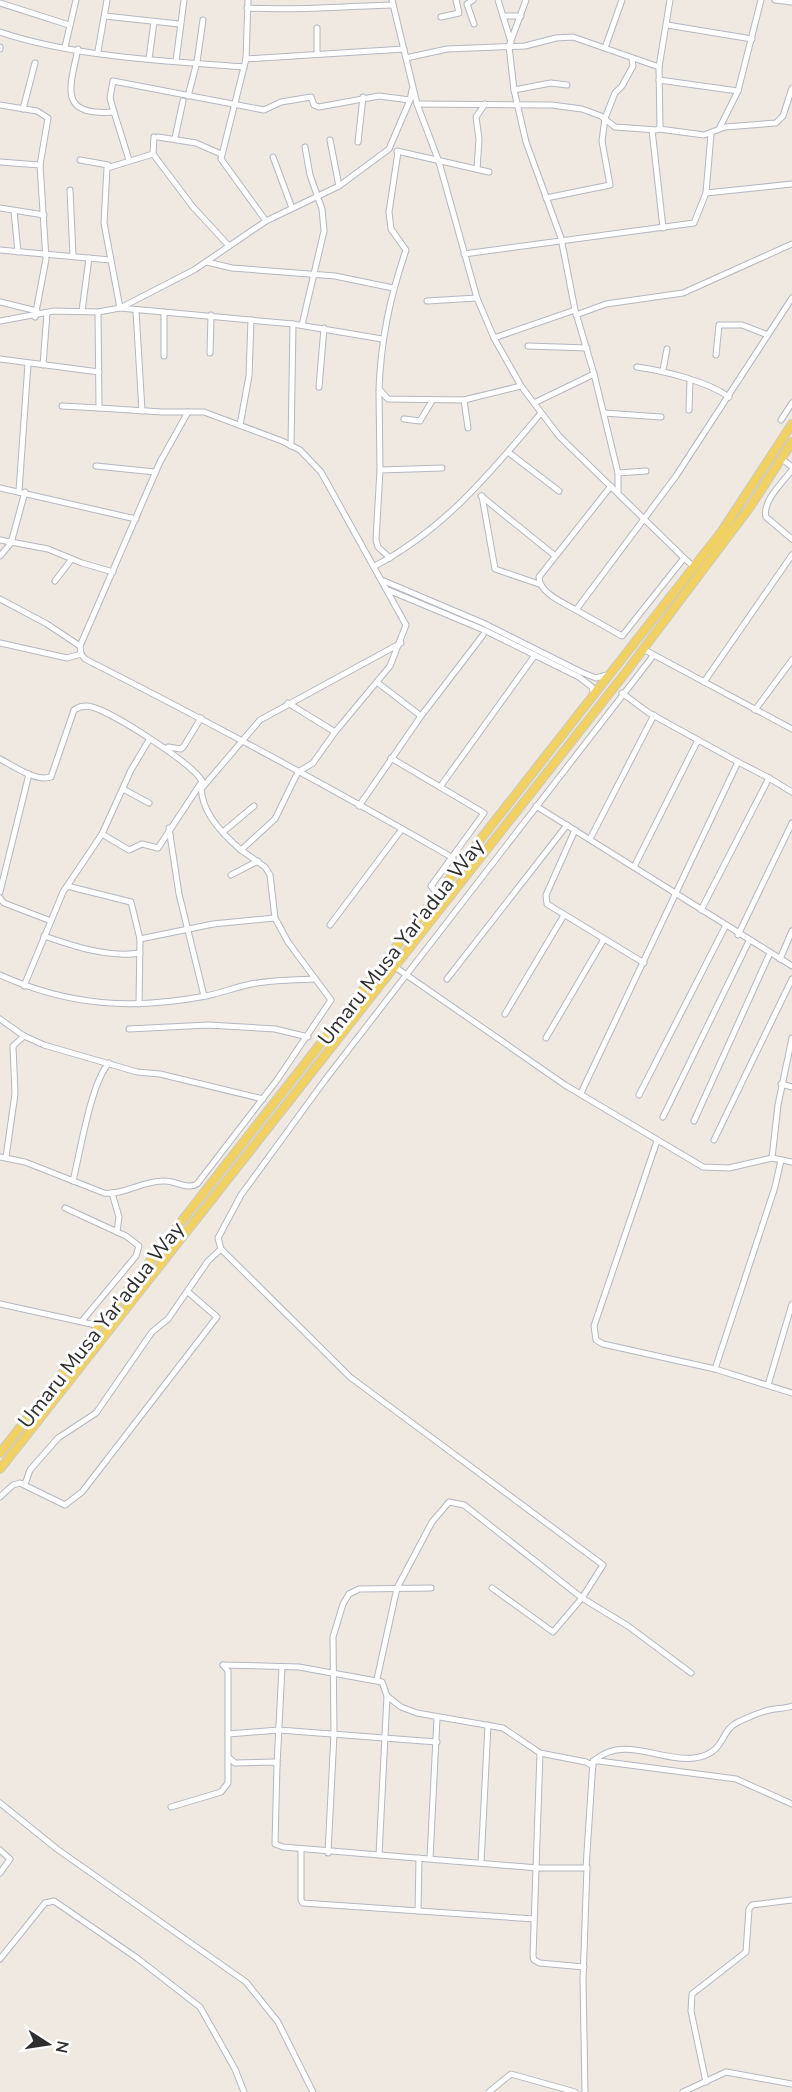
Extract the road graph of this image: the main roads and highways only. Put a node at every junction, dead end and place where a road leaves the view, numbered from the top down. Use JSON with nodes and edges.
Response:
{"nodes":[{"id":1,"x":792,"y":424,"type":"edge"},
{"id":2,"x":792,"y":442,"type":"edge"},
{"id":3,"x":741,"y":501,"type":"junction"},
{"id":4,"x":750,"y":507,"type":"junction"},
{"id":5,"x":0,"y":1454,"type":"edge"},
{"id":6,"x":0,"y":1469,"type":"edge"}],
"edges":[{"from":1,"to":3,"type":"main road","name":"Umaru Musa Yar'adua Way"},
{"from":2,"to":4,"type":"main road","name":"Umaru Musa Yar'adua Way"},
{"from":3,"to":4,"type":"main road"},
{"from":3,"to":5,"type":"main road","name":"Umaru Musa Yar'adua Way"},
{"from":4,"to":6,"type":"main road","name":"Umaru Musa Yar'adua Way"}]}
